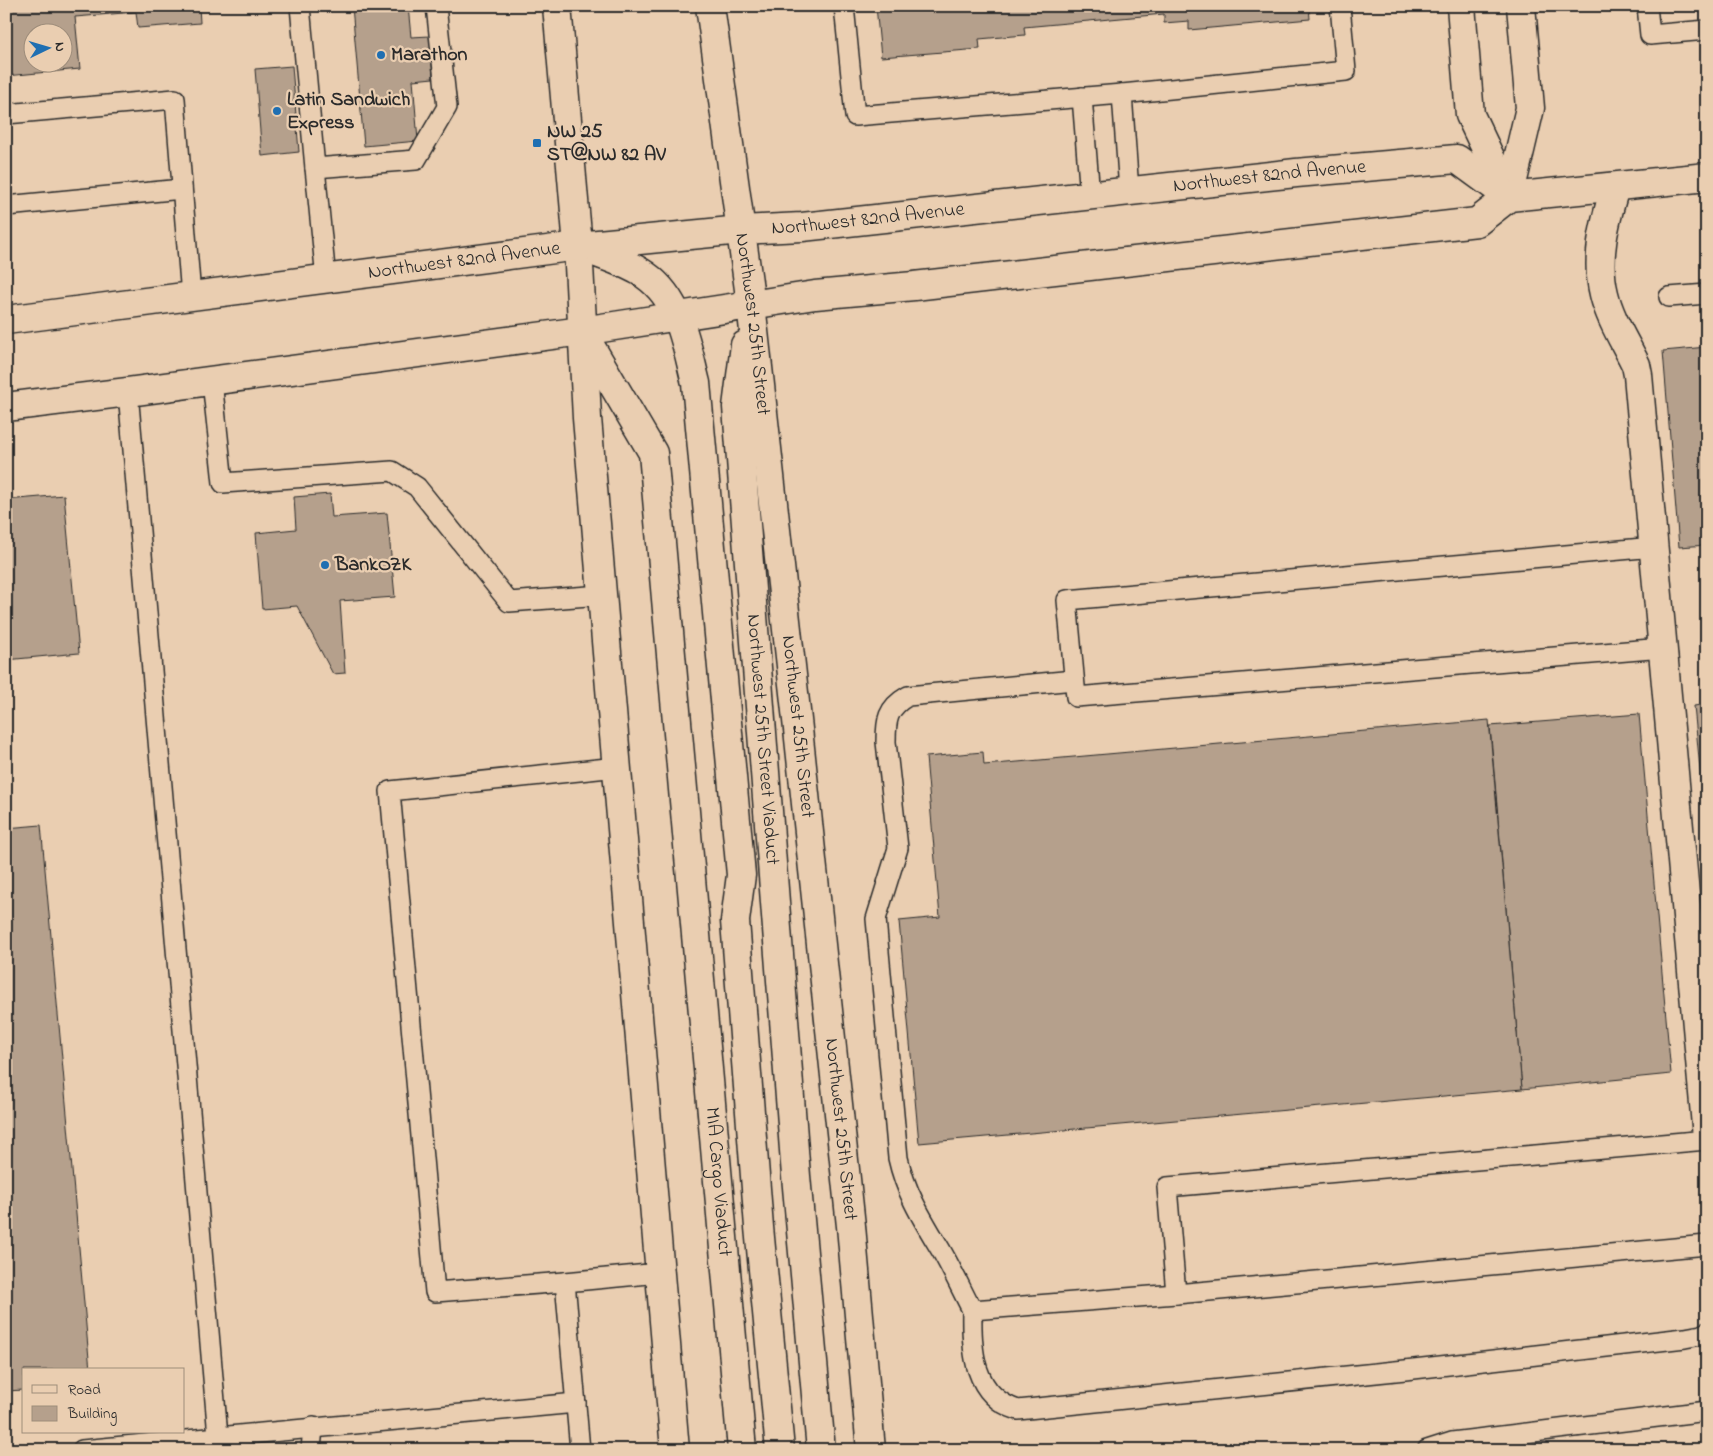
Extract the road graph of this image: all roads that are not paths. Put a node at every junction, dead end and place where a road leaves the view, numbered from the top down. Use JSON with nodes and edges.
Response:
{"nodes":[{"id":1,"x":300,"y":6,"type":"edge"},
{"id":2,"x":436,"y":6,"type":"edge"},
{"id":3,"x":557,"y":6,"type":"edge"},
{"id":4,"x":710,"y":6,"type":"edge"},
{"id":5,"x":844,"y":6,"type":"edge"},
{"id":6,"x":1340,"y":6,"type":"edge"},
{"id":7,"x":1461,"y":6,"type":"edge"},
{"id":8,"x":1521,"y":6,"type":"edge"},
{"id":9,"x":1647,"y":6,"type":"edge"},
{"id":10,"x":1707,"y":30,"type":"edge"},
{"id":11,"x":1122,"y":94,"type":"junction"},
{"id":12,"x":1082,"y":97,"type":"junction"},
{"id":13,"x":6,"y":114,"type":"edge"},
{"id":14,"x":315,"y":168,"type":"junction"},
{"id":15,"x":1707,"y":177,"type":"edge"},
{"id":16,"x":1614,"y":187,"type":"junction"},
{"id":17,"x":182,"y":189,"type":"junction"},
{"id":18,"x":1129,"y":192,"type":"junction"},
{"id":19,"x":1090,"y":196,"type":"junction"},
{"id":20,"x":1509,"y":197,"type":"junction"},
{"id":21,"x":6,"y":206,"type":"edge"},
{"id":22,"x":741,"y":230,"type":"junction"},
{"id":23,"x":578,"y":246,"type":"junction"},
{"id":24,"x":326,"y":279,"type":"junction"},
{"id":25,"x":1707,"y":294,"type":"edge"},
{"id":26,"x":191,"y":296,"type":"junction"},
{"id":27,"x":1669,"y":297,"type":"dead end"},
{"id":28,"x":751,"y":304,"type":"junction"},
{"id":29,"x":678,"y":316,"type":"junction"},
{"id":30,"x":6,"y":320,"type":"edge"},
{"id":31,"x":582,"y":331,"type":"junction"},
{"id":32,"x":212,"y":381,"type":"junction"},
{"id":33,"x":128,"y":392,"type":"junction"},
{"id":34,"x":6,"y":407,"type":"edge"},
{"id":35,"x":1654,"y":547,"type":"junction"},
{"id":36,"x":602,"y":595,"type":"junction"},
{"id":37,"x":1663,"y":648,"type":"junction"},
{"id":38,"x":1074,"y":680,"type":"junction"},
{"id":39,"x":617,"y":767,"type":"junction"},
{"id":40,"x":741,"y":875,"type":"junction"},
{"id":41,"x":780,"y":968,"type":"junction"},
{"id":42,"x":1707,"y":1138,"type":"edge"},
{"id":43,"x":1707,"y":1245,"type":"edge"},
{"id":44,"x":659,"y":1272,"type":"junction"},
{"id":45,"x":565,"y":1282,"type":"junction"},
{"id":46,"x":1176,"y":1294,"type":"junction"},
{"id":47,"x":972,"y":1310,"type":"junction"},
{"id":48,"x":1707,"y":1332,"type":"edge"},
{"id":49,"x":576,"y":1403,"type":"junction"},
{"id":50,"x":1707,"y":1411,"type":"edge"},
{"id":51,"x":314,"y":1427,"type":"junction"},
{"id":52,"x":218,"y":1436,"type":"junction"},
{"id":53,"x":82,"y":1450,"type":"edge"},
{"id":54,"x":310,"y":1450,"type":"edge"},
{"id":55,"x":580,"y":1450,"type":"edge"},
{"id":56,"x":675,"y":1450,"type":"edge"},
{"id":57,"x":742,"y":1450,"type":"edge"},
{"id":58,"x":780,"y":1450,"type":"edge"},
{"id":59,"x":821,"y":1450,"type":"edge"},
{"id":60,"x":870,"y":1450,"type":"edge"},
{"id":61,"x":1427,"y":1450,"type":"edge"}],
"edges":[{"from":1,"to":14,"type":"lane"},
{"from":2,"to":14,"type":"lane"},
{"from":3,"to":23,"type":"main road"},
{"from":4,"to":22,"type":"main road","name":"Northwest 25th Street"},
{"from":5,"to":12,"type":"lane"},
{"from":6,"to":11,"type":"lane"},
{"from":7,"to":20,"type":"main road"},
{"from":8,"to":20,"type":"main road"},
{"from":9,"to":10,"type":"lane"},
{"from":11,"to":12,"type":"lane"},
{"from":11,"to":18,"type":"lane"},
{"from":12,"to":19,"type":"lane"},
{"from":13,"to":17,"type":"lane"},
{"from":14,"to":24,"type":"lane"},
{"from":15,"to":16,"type":"main road"},
{"from":16,"to":20,"type":"main road"},
{"from":16,"to":35,"type":"main road"},
{"from":17,"to":21,"type":"lane"},
{"from":17,"to":26,"type":"lane"},
{"from":18,"to":19,"type":"main road","name":"Northwest 82nd Avenue"},
{"from":18,"to":20,"type":"main road","name":"Northwest 82nd Avenue"},
{"from":19,"to":22,"type":"main road","name":"Northwest 82nd Avenue"},
{"from":20,"to":28,"type":"main road"},
{"from":22,"to":23,"type":"main road","name":"Northwest 82nd Avenue"},
{"from":22,"to":28,"type":"main road","name":"Northwest 25th Street"},
{"from":23,"to":24,"type":"main road","name":"Northwest 82nd Avenue"},
{"from":23,"to":29,"type":"main road"},
{"from":23,"to":31,"type":"main road"},
{"from":24,"to":26,"type":"main road","name":"Northwest 82nd Avenue"},
{"from":25,"to":27,"type":"lane"},
{"from":26,"to":30,"type":"main road","name":"Northwest 82nd Avenue"},
{"from":28,"to":29,"type":"main road"},
{"from":28,"to":41,"type":"main road","name":"Northwest 25th Street Viaduct"},
{"from":28,"to":60,"type":"main road","name":"Northwest 25th Street"},
{"from":29,"to":31,"type":"main road"},
{"from":29,"to":40,"type":"main road"},
{"from":31,"to":32,"type":"main road"},
{"from":31,"to":36,"type":"main road"},
{"from":31,"to":57,"type":"main road","name":"MIA Cargo Viaduct"},
{"from":32,"to":33,"type":"main road"},
{"from":32,"to":36,"type":"lane"},
{"from":33,"to":34,"type":"main road"},
{"from":33,"to":52,"type":"lane"},
{"from":35,"to":37,"type":"main road"},
{"from":35,"to":38,"type":"lane"},
{"from":36,"to":39,"type":"main road"},
{"from":37,"to":38,"type":"lane"},
{"from":37,"to":42,"type":"main road"},
{"from":38,"to":47,"type":"lane"},
{"from":39,"to":44,"type":"main road"},
{"from":39,"to":45,"type":"lane"},
{"from":40,"to":41,"type":"main road"},
{"from":40,"to":58,"type":"main road"},
{"from":41,"to":59,"type":"main road","name":"Northwest 25th Street Viaduct"},
{"from":42,"to":46,"type":"lane"},
{"from":43,"to":46,"type":"lane"},
{"from":44,"to":45,"type":"lane"},
{"from":44,"to":56,"type":"main road"},
{"from":45,"to":49,"type":"lane"},
{"from":46,"to":47,"type":"lane"},
{"from":47,"to":48,"type":"lane"},
{"from":49,"to":51,"type":"lane"},
{"from":49,"to":55,"type":"lane"},
{"from":50,"to":61,"type":"lane"},
{"from":51,"to":52,"type":"lane"},
{"from":51,"to":54,"type":"lane"},
{"from":52,"to":53,"type":"lane"}]}
